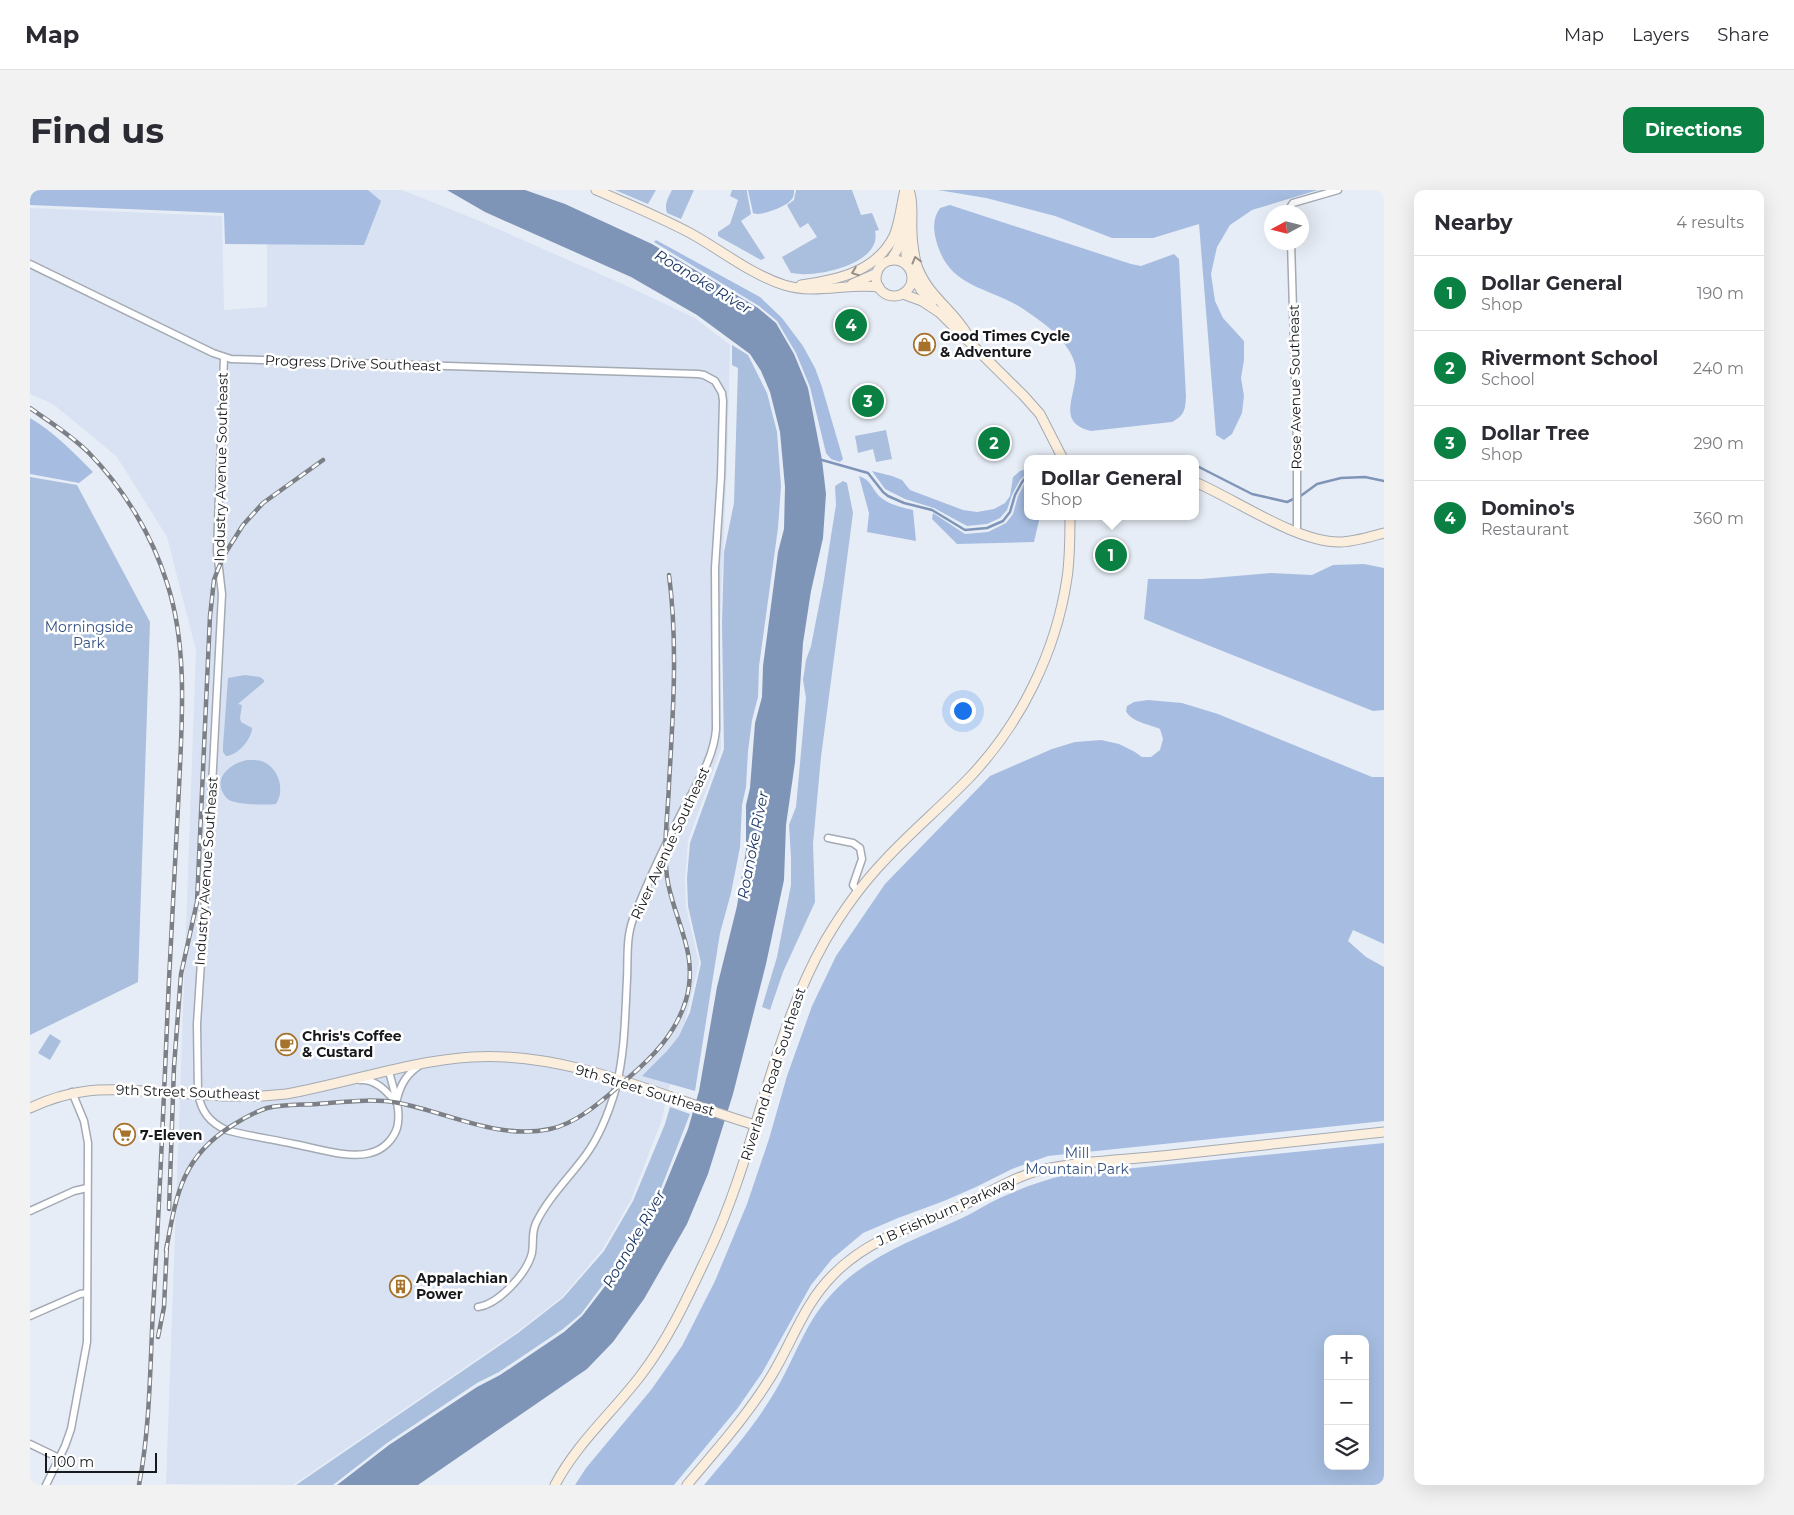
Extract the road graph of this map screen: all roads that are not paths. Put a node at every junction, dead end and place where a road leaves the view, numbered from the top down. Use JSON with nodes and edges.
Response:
{"nodes":[{"id":1,"x":596,"y":190,"type":"edge"},
{"id":2,"x":905,"y":190,"type":"edge"},
{"id":3,"x":909,"y":190,"type":"edge"},
{"id":4,"x":1338,"y":190,"type":"edge"},
{"id":5,"x":1292,"y":205,"type":"edge"},
{"id":6,"x":905,"y":228,"type":"junction"},
{"id":7,"x":1291,"y":250,"type":"edge"},
{"id":8,"x":891,"y":260,"type":"junction"},
{"id":9,"x":30,"y":264,"type":"edge"},
{"id":10,"x":877,"y":273,"type":"junction"},
{"id":11,"x":911,"y":273,"type":"junction"},
{"id":12,"x":847,"y":286,"type":"junction"},
{"id":13,"x":794,"y":287,"type":"junction"},
{"id":14,"x":879,"y":287,"type":"junction"},
{"id":15,"x":903,"y":294,"type":"junction"},
{"id":16,"x":940,"y":313,"type":"junction"},
{"id":17,"x":972,"y":343,"type":"junction"},
{"id":18,"x":224,"y":357,"type":"junction"},
{"id":19,"x":698,"y":374,"type":"joint"},
{"id":20,"x":1061,"y":455,"type":"edge"},
{"id":21,"x":1199,"y":484,"type":"edge"},
{"id":22,"x":1070,"y":520,"type":"edge"},
{"id":23,"x":1297,"y":532,"type":"junction"},
{"id":24,"x":1384,"y":533,"type":"edge"},
{"id":25,"x":828,"y":838,"type":"dead end"},
{"id":26,"x":858,"y":891,"type":"junction"},
{"id":27,"x":423,"y":1064,"type":"junction"},
{"id":28,"x":390,"y":1071,"type":"junction"},
{"id":29,"x":348,"y":1080,"type":"junction"},
{"id":30,"x":618,"y":1080,"type":"junction"},
{"id":31,"x":72,"y":1092,"type":"junction"},
{"id":32,"x":397,"y":1103,"type":"junction"},
{"id":33,"x":30,"y":1108,"type":"edge"},
{"id":34,"x":755,"y":1125,"type":"junction"},
{"id":35,"x":1384,"y":1132,"type":"edge"},
{"id":36,"x":87,"y":1188,"type":"junction"},
{"id":37,"x":30,"y":1211,"type":"edge"},
{"id":38,"x":87,"y":1293,"type":"junction"},
{"id":39,"x":478,"y":1307,"type":"dead end"},
{"id":40,"x":30,"y":1316,"type":"edge"},
{"id":41,"x":30,"y":1444,"type":"edge"},
{"id":42,"x":60,"y":1458,"type":"junction"},
{"id":43,"x":46,"y":1485,"type":"edge"},
{"id":44,"x":555,"y":1485,"type":"edge"},
{"id":45,"x":687,"y":1485,"type":"edge"}],
"edges":[{"from":1,"to":13,"type":"main road"},
{"from":2,"to":6,"type":"main road"},
{"from":2,"to":13,"type":"main road","one_way":true},
{"from":17,"to":3,"type":"main road","one_way":true},
{"from":4,"to":5,"type":"street"},
{"from":6,"to":8,"type":"main road"},
{"from":6,"to":11,"type":"main road"},
{"from":7,"to":23,"type":"street","name":"Rose Avenue Southeast"},
{"from":8,"to":10,"type":"main road"},
{"from":8,"to":11,"type":"main road"},
{"from":9,"to":18,"type":"street","name":"Progress Drive Southeast"},
{"from":10,"to":12,"type":"main road"},
{"from":10,"to":14,"type":"main road"},
{"from":11,"to":15,"type":"main road"},
{"from":11,"to":16,"type":"main road"},
{"from":12,"to":13,"type":"main road"},
{"from":12,"to":14,"type":"main road"},
{"from":14,"to":15,"type":"main road"},
{"from":15,"to":16,"type":"main road"},
{"from":16,"to":17,"type":"main road"},
{"from":17,"to":20,"type":"main road"},
{"from":18,"to":19,"type":"street","name":"Progress Drive Southeast"},
{"from":18,"to":32,"type":"street","name":"Industry Avenue Southeast"},
{"from":19,"to":30,"type":"street","name":"River Avenue Southeast"},
{"from":21,"to":23,"type":"main road"},
{"from":22,"to":26,"type":"main road","name":"Riverland Road Southeast"},
{"from":23,"to":24,"type":"main road"},
{"from":25,"to":26,"type":"street"},
{"from":26,"to":34,"type":"main road","name":"Riverland Road Southeast"},
{"from":27,"to":28,"type":"main road","name":"9th Street Southeast"},
{"from":27,"to":30,"type":"main road","name":"9th Street Southeast"},
{"from":27,"to":32,"type":"street"},
{"from":28,"to":29,"type":"main road","name":"9th Street Southeast"},
{"from":28,"to":32,"type":"street","name":"Industry Avenue Southeast"},
{"from":29,"to":31,"type":"main road","name":"9th Street Southeast","bridge":true},
{"from":29,"to":32,"type":"street"},
{"from":30,"to":34,"type":"main road","name":"9th Street Southeast"},
{"from":30,"to":39,"type":"street","name":"River Avenue Southeast"},
{"from":31,"to":33,"type":"main road","name":"9th Street Southeast"},
{"from":31,"to":36,"type":"street"},
{"from":34,"to":44,"type":"main road","name":"Riverland Road Southeast"},
{"from":35,"to":45,"type":"main road","name":"J B Fishburn Parkway"},
{"from":36,"to":37,"type":"street"},
{"from":36,"to":38,"type":"street"},
{"from":38,"to":40,"type":"street"},
{"from":38,"to":42,"type":"street"},
{"from":41,"to":42,"type":"street"},
{"from":42,"to":43,"type":"street"}]}
